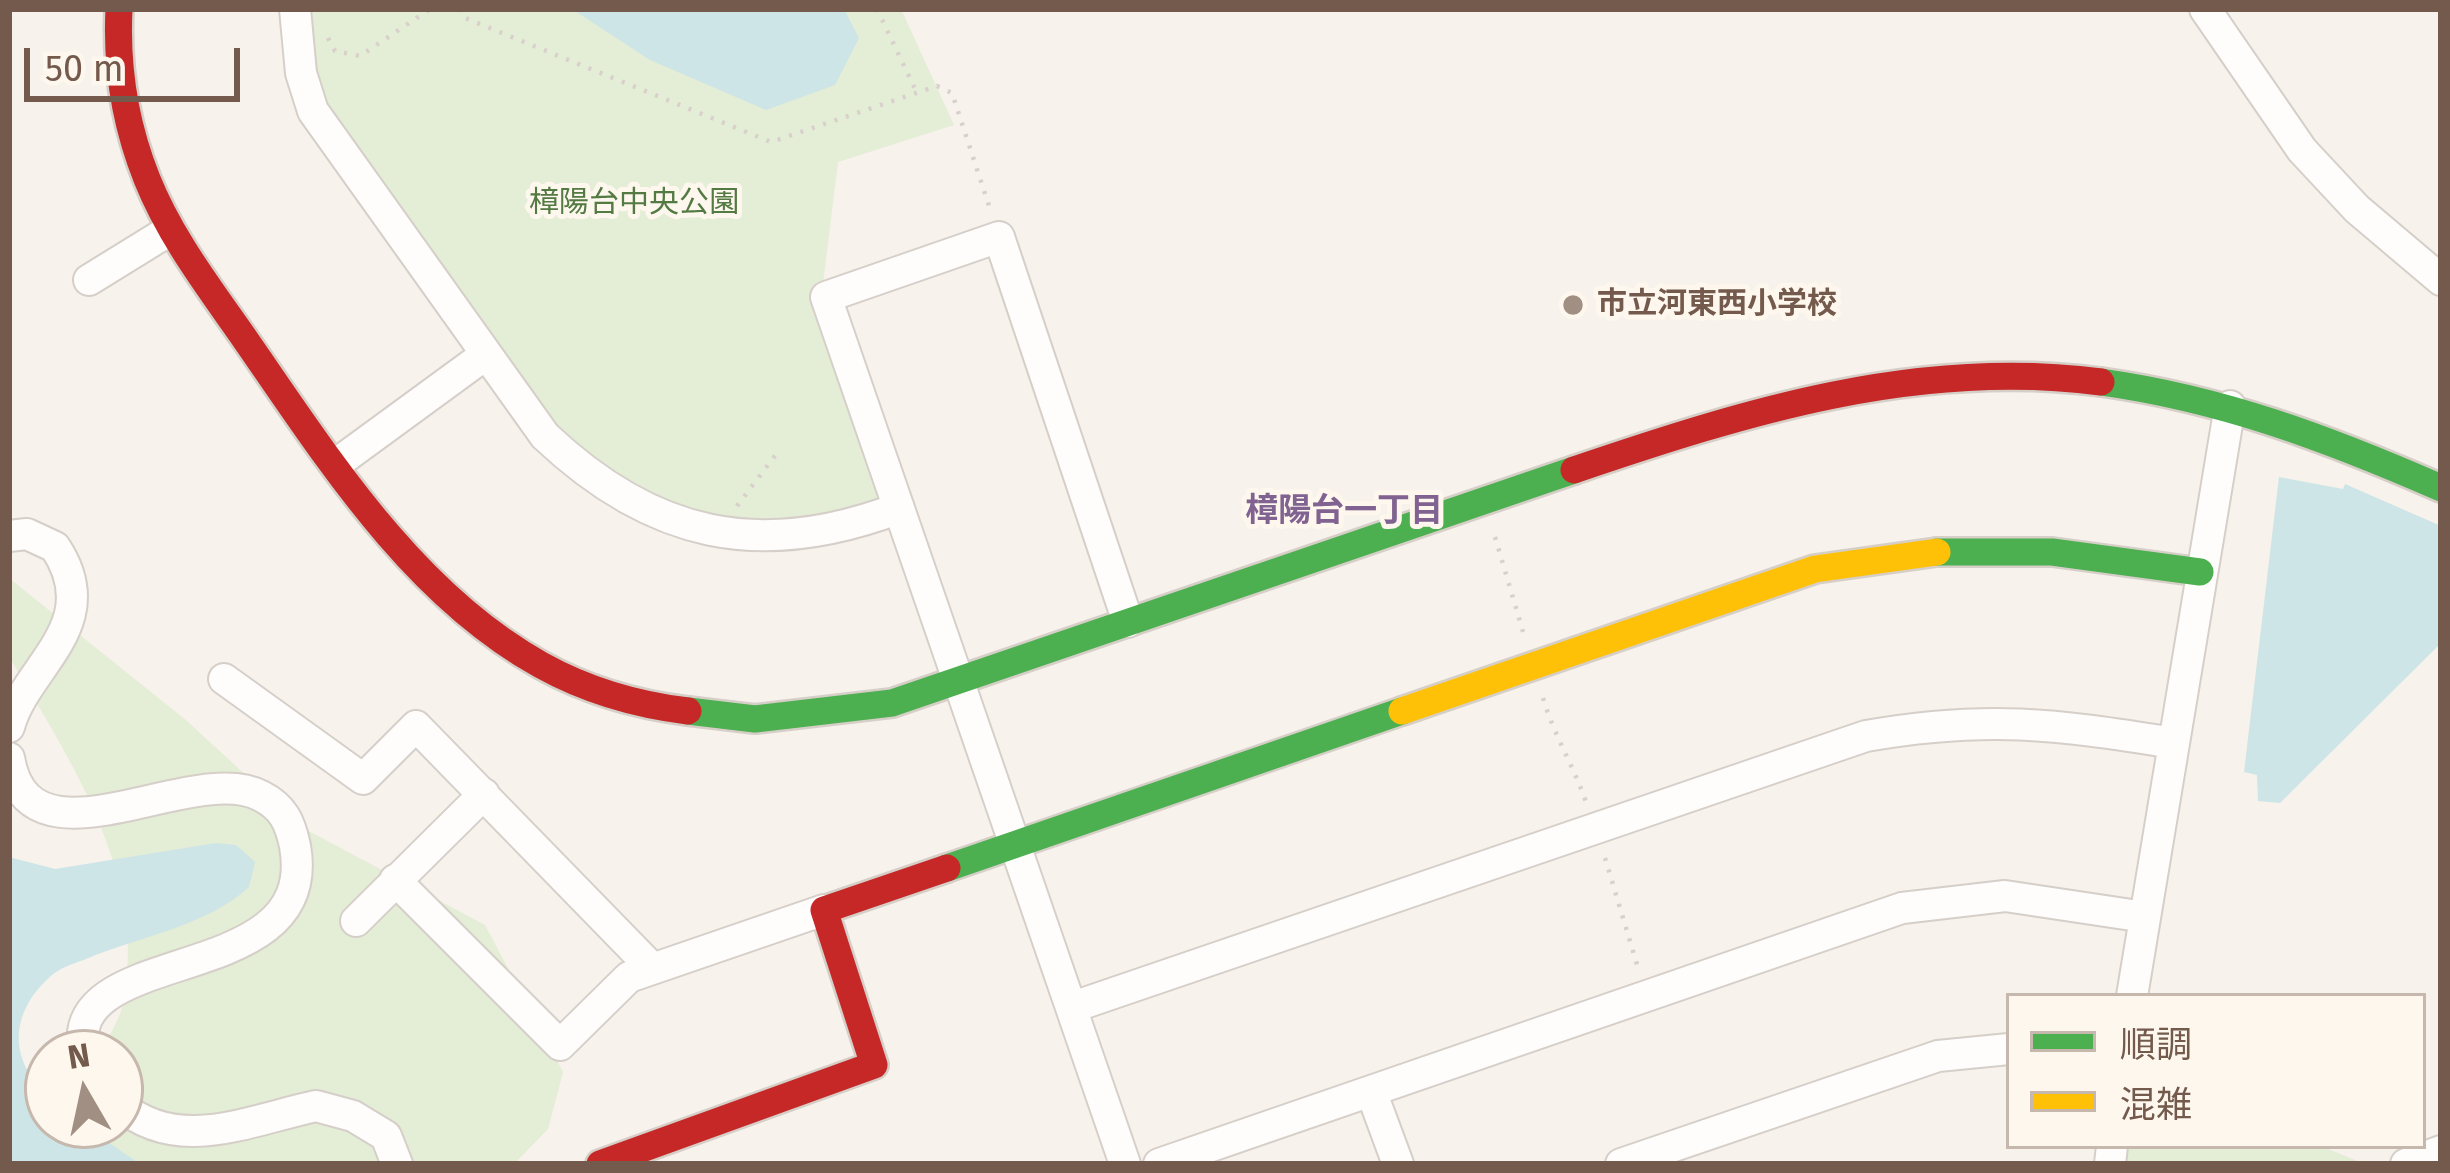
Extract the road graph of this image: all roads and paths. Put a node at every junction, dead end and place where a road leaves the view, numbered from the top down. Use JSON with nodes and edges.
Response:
{"nodes":[{"id":1,"x":119,"y":9,"type":"edge"},
{"id":2,"x":295,"y":9,"type":"edge"},
{"id":3,"x":430,"y":9,"type":"edge"},
{"id":4,"x":459,"y":9,"type":"edge"},
{"id":5,"x":877,"y":9,"type":"edge"},
{"id":6,"x":2204,"y":9,"type":"edge"},
{"id":7,"x":324,"y":30,"type":"dead end"},
{"id":8,"x":917,"y":93,"type":"junction"},
{"id":9,"x":170,"y":230,"type":"junction"},
{"id":10,"x":999,"y":237,"type":"junction"},
{"id":11,"x":89,"y":280,"type":"dead end"},
{"id":12,"x":2441,"y":280,"type":"edge"},
{"id":13,"x":485,"y":356,"type":"junction"},
{"id":14,"x":2230,"y":406,"type":"junction"},
{"id":15,"x":781,"y":449,"type":"dead end"},
{"id":16,"x":336,"y":464,"type":"junction"},
{"id":17,"x":2441,"y":488,"type":"edge"},
{"id":18,"x":1484,"y":500,"type":"junction"},
{"id":19,"x":898,"y":508,"type":"junction"},
{"id":20,"x":735,"y":509,"type":"dead end"},
{"id":21,"x":9,"y":536,"type":"edge"},
{"id":22,"x":2200,"y":572,"type":"junction"},
{"id":23,"x":1128,"y":622,"type":"junction"},
{"id":24,"x":1533,"y":665,"type":"junction"},
{"id":25,"x":224,"y":680,"type":"dead end"},
{"id":26,"x":960,"y":681,"type":"junction"},
{"id":27,"x":9,"y":727,"type":"edge"},
{"id":28,"x":2174,"y":743,"type":"junction"},
{"id":29,"x":9,"y":758,"type":"edge"},
{"id":30,"x":484,"y":794,"type":"junction"},
{"id":31,"x":1596,"y":828,"type":"junction"},
{"id":32,"x":1015,"y":841,"type":"junction"},
{"id":33,"x":395,"y":880,"type":"junction"},
{"id":34,"x":824,"y":910,"type":"junction"},
{"id":35,"x":2145,"y":917,"type":"junction"},
{"id":36,"x":356,"y":921,"type":"dead end"},
{"id":37,"x":652,"y":968,"type":"junction"},
{"id":38,"x":2132,"y":993,"type":"edge"},
{"id":39,"x":1647,"y":996,"type":"junction"},
{"id":40,"x":1072,"y":1007,"type":"junction"},
{"id":41,"x":83,"y":1029,"type":"edge"},
{"id":42,"x":2006,"y":1049,"type":"edge"},
{"id":43,"x":1371,"y":1091,"type":"junction"},
{"id":44,"x":144,"y":1121,"type":"edge"},
{"id":45,"x":2441,"y":1151,"type":"edge"},
{"id":46,"x":397,"y":1164,"type":"edge"},
{"id":47,"x":600,"y":1164,"type":"edge"},
{"id":48,"x":1125,"y":1164,"type":"edge"},
{"id":49,"x":1159,"y":1164,"type":"edge"},
{"id":50,"x":1398,"y":1164,"type":"edge"},
{"id":51,"x":1622,"y":1164,"type":"edge"},
{"id":52,"x":2406,"y":1164,"type":"edge"}],
"edges":[{"from":1,"to":9,"type":"street"},
{"from":2,"to":13,"type":"street"},
{"from":3,"to":7,"type":"path"},
{"from":4,"to":8,"type":"path"},
{"from":5,"to":8,"type":"path"},
{"from":6,"to":12,"type":"street"},
{"from":8,"to":10,"type":"path"},
{"from":9,"to":11,"type":"street"},
{"from":9,"to":16,"type":"street"},
{"from":10,"to":19,"type":"street"},
{"from":10,"to":23,"type":"street"},
{"from":13,"to":16,"type":"street"},
{"from":13,"to":19,"type":"street"},
{"from":14,"to":17,"type":"street"},
{"from":14,"to":18,"type":"street"},
{"from":14,"to":22,"type":"street"},
{"from":15,"to":20,"type":"path"},
{"from":16,"to":26,"type":"street"},
{"from":18,"to":23,"type":"street"},
{"from":18,"to":24,"type":"path"},
{"from":19,"to":26,"type":"street"},
{"from":21,"to":27,"type":"street"},
{"from":22,"to":24,"type":"street"},
{"from":22,"to":28,"type":"street"},
{"from":23,"to":26,"type":"street"},
{"from":24,"to":31,"type":"path"},
{"from":24,"to":32,"type":"street"},
{"from":25,"to":30,"type":"street"},
{"from":26,"to":32,"type":"street"},
{"from":28,"to":31,"type":"street"},
{"from":28,"to":35,"type":"street"},
{"from":29,"to":41,"type":"street"},
{"from":30,"to":33,"type":"street"},
{"from":30,"to":37,"type":"street"},
{"from":31,"to":39,"type":"path"},
{"from":31,"to":40,"type":"street"},
{"from":32,"to":34,"type":"street"},
{"from":32,"to":40,"type":"street"},
{"from":33,"to":36,"type":"street"},
{"from":33,"to":37,"type":"street"},
{"from":34,"to":37,"type":"street"},
{"from":34,"to":47,"type":"street"},
{"from":35,"to":38,"type":"street"},
{"from":35,"to":39,"type":"street"},
{"from":39,"to":43,"type":"street"},
{"from":40,"to":48,"type":"street"},
{"from":42,"to":51,"type":"street"},
{"from":43,"to":49,"type":"street"},
{"from":43,"to":50,"type":"street"},
{"from":44,"to":46,"type":"street"},
{"from":45,"to":52,"type":"street"}]}
